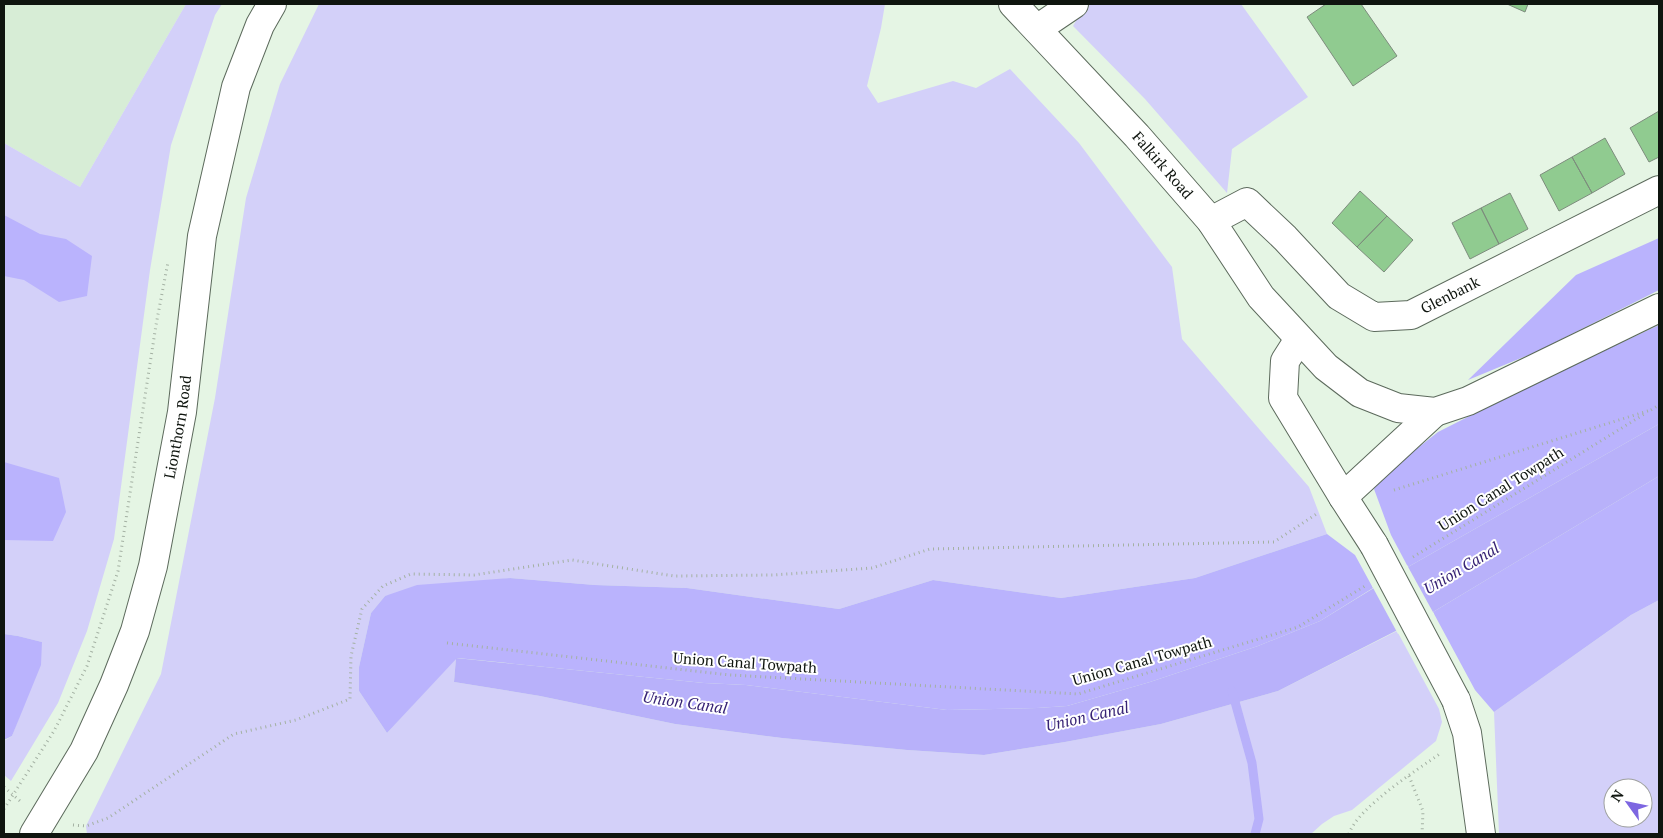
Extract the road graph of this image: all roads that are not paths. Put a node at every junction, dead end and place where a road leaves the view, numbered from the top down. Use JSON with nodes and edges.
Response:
{"nodes":[{"id":1,"x":272,"y":4,"type":"edge"},
{"id":2,"x":1013,"y":4,"type":"edge"},
{"id":3,"x":1074,"y":4,"type":"edge"},
{"id":4,"x":1038,"y":28,"type":"junction"},
{"id":5,"x":1659,"y":190,"type":"edge"},
{"id":6,"x":1212,"y":221,"type":"junction"},
{"id":7,"x":1659,"y":308,"type":"edge"},
{"id":8,"x":1299,"y":339,"type":"junction"},
{"id":9,"x":1435,"y":412,"type":"junction"},
{"id":10,"x":1343,"y":497,"type":"junction"},
{"id":11,"x":38,"y":826,"type":"edge"},
{"id":12,"x":1481,"y":834,"type":"edge"}],
"edges":[{"from":1,"to":11,"type":"street","name":"Lionthorn Road"},
{"from":2,"to":4,"type":"street","name":"Falkirk Road"},
{"from":3,"to":4,"type":"street"},
{"from":4,"to":6,"type":"street","name":"Falkirk Road"},
{"from":5,"to":6,"type":"street","name":"Glenbank"},
{"from":6,"to":8,"type":"street","name":"Falkirk Road"},
{"from":7,"to":9,"type":"street"},
{"from":8,"to":9,"type":"street","name":"Falkirk Road"},
{"from":8,"to":10,"type":"street"},
{"from":9,"to":10,"type":"street"},
{"from":10,"to":12,"type":"street","bridge":true}]}
